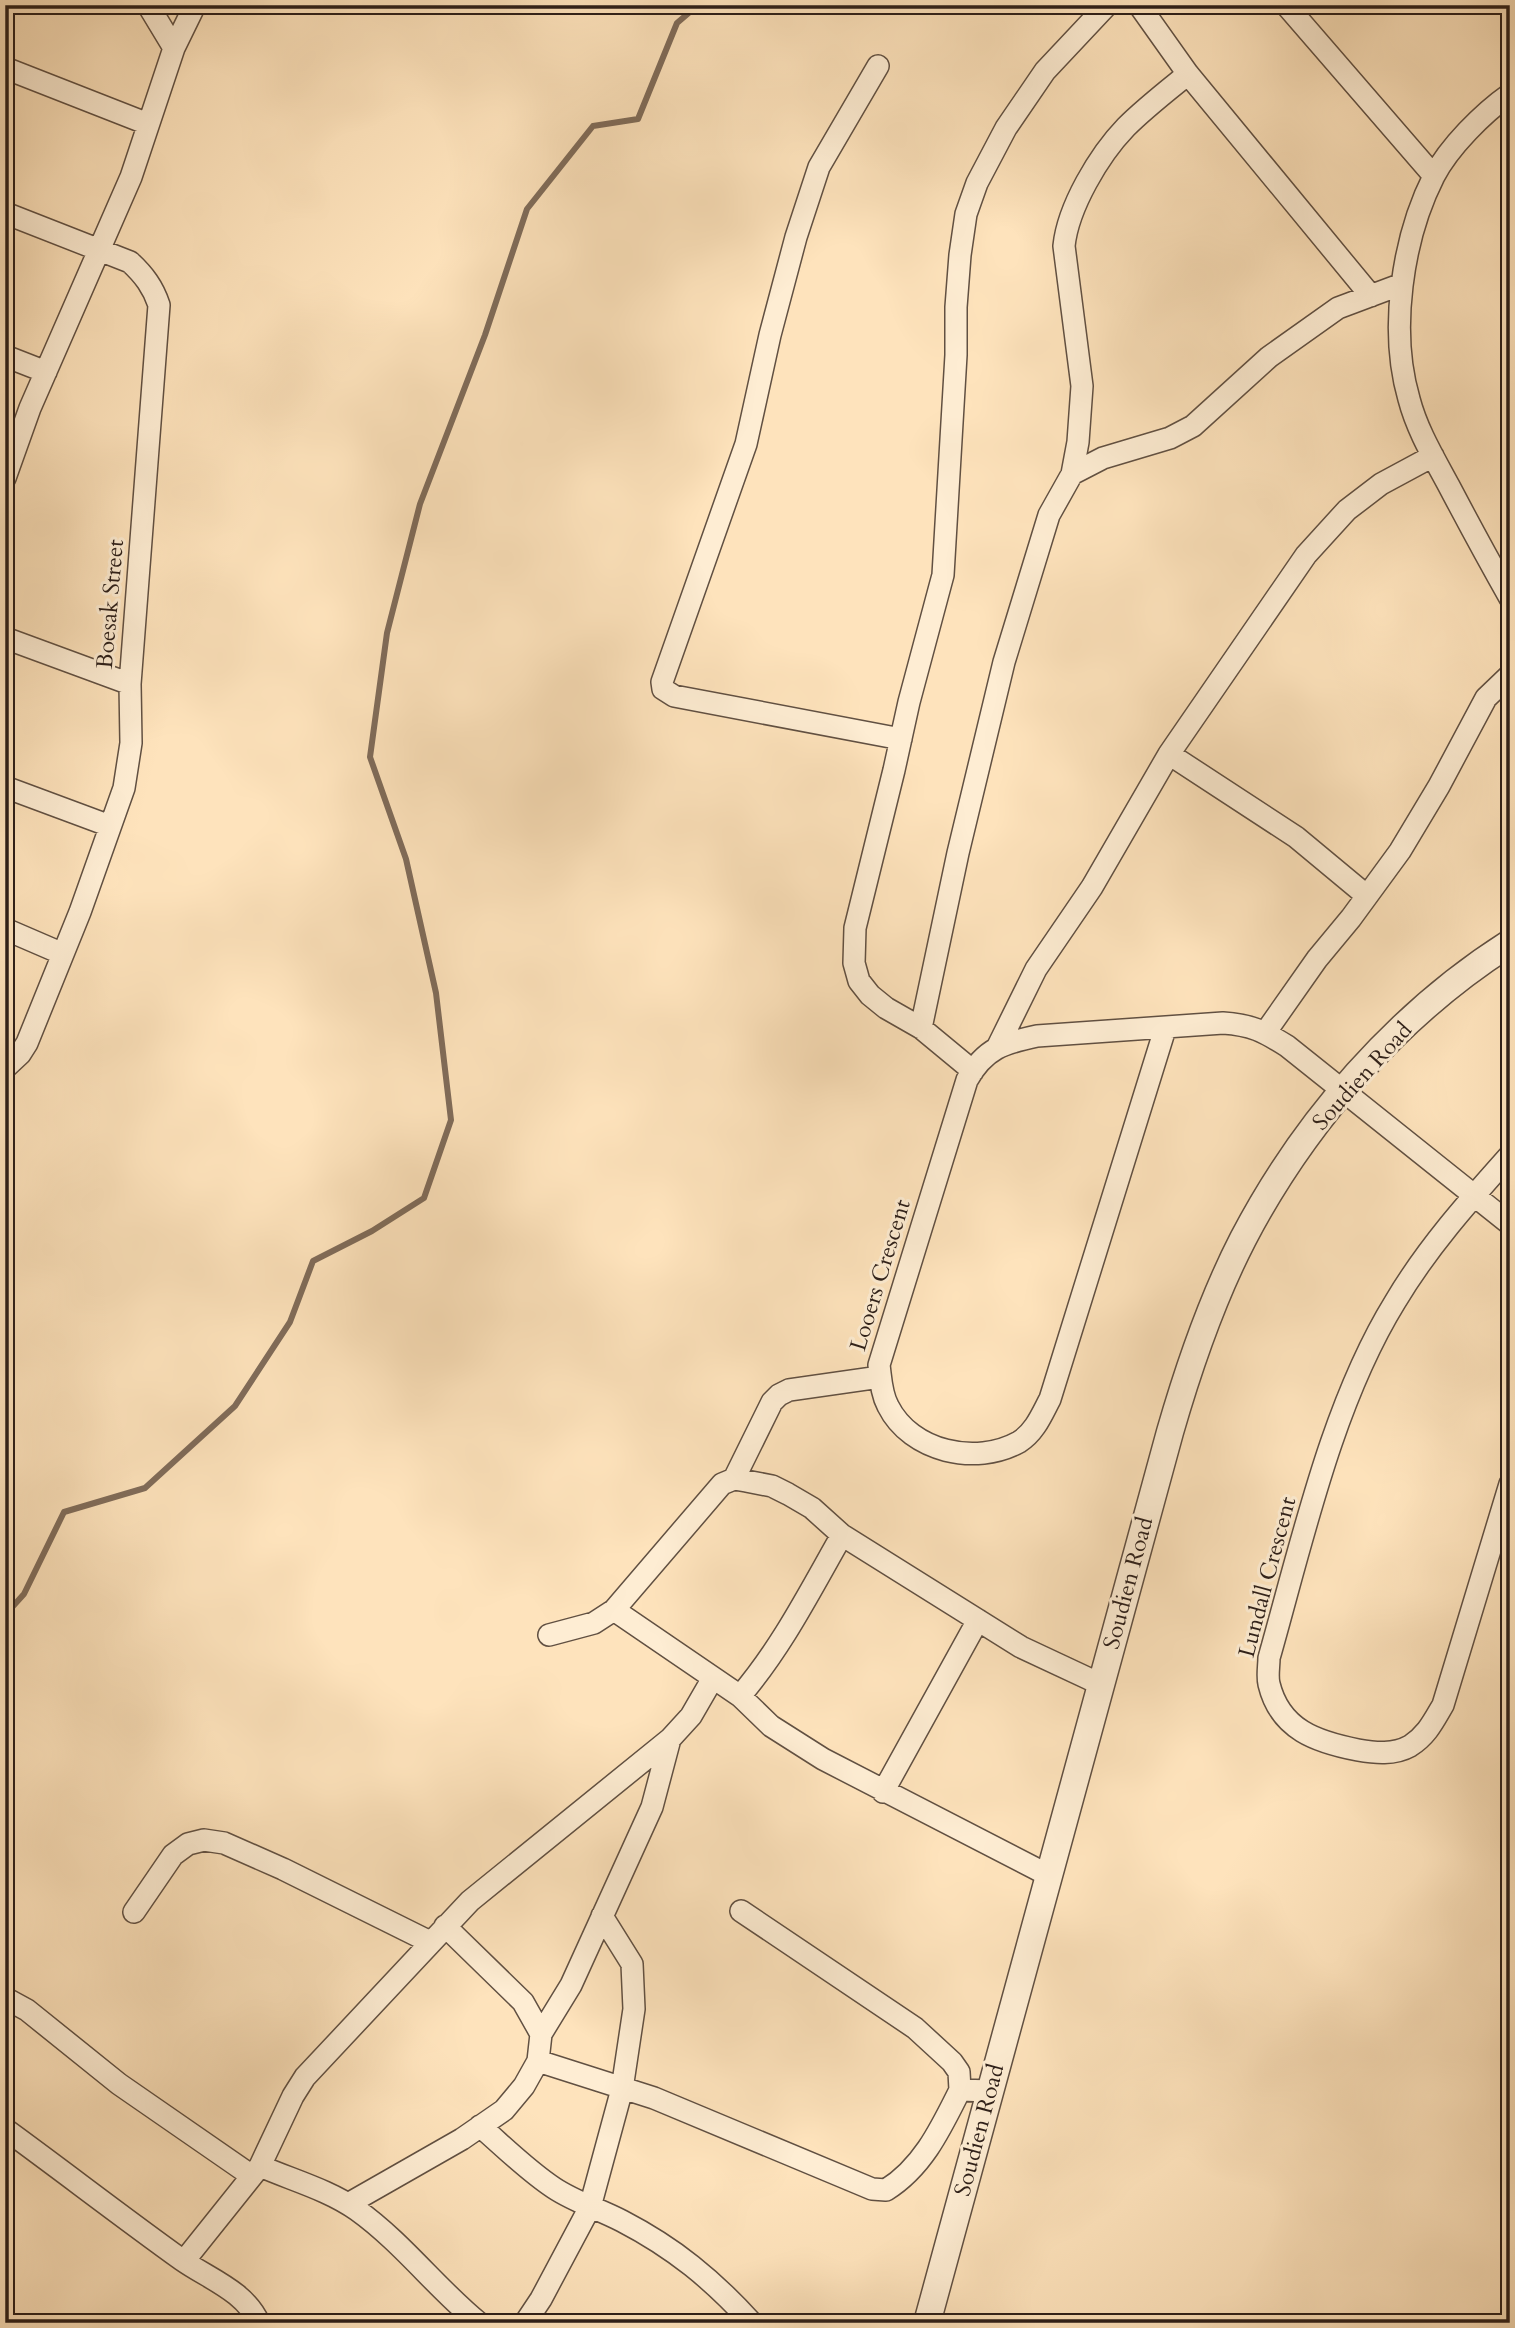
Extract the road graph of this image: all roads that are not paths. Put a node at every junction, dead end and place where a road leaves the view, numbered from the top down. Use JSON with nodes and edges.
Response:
{"nodes":[{"id":1,"x":148,"y":5,"type":"edge"},
{"id":2,"x":195,"y":5,"type":"edge"},
{"id":3,"x":1107,"y":5,"type":"edge"},
{"id":4,"x":1139,"y":5,"type":"edge"},
{"id":5,"x":1292,"y":7,"type":"edge"},
{"id":6,"x":174,"y":48,"type":"junction"},
{"id":7,"x":878,"y":66,"type":"dead end"},
{"id":8,"x":6,"y":72,"type":"edge"},
{"id":9,"x":1188,"y":74,"type":"junction"},
{"id":10,"x":1510,"y":94,"type":"edge"},
{"id":11,"x":148,"y":124,"type":"junction"},
{"id":12,"x":1434,"y":176,"type":"junction"},
{"id":13,"x":5,"y":213,"type":"edge"},
{"id":14,"x":100,"y":250,"type":"junction"},
{"id":15,"x":1402,"y":284,"type":"junction"},
{"id":16,"x":1371,"y":296,"type":"junction"},
{"id":17,"x":5,"y":356,"type":"edge"},
{"id":18,"x":46,"y":372,"type":"junction"},
{"id":19,"x":1433,"y":456,"type":"junction"},
{"id":20,"x":1072,"y":474,"type":"junction"},
{"id":21,"x":5,"y":478,"type":"edge"},
{"id":22,"x":1510,"y":598,"type":"edge"},
{"id":23,"x":5,"y":638,"type":"edge"},
{"id":24,"x":1510,"y":675,"type":"edge"},
{"id":25,"x":130,"y":684,"type":"junction"},
{"id":26,"x":901,"y":739,"type":"junction"},
{"id":27,"x":1169,"y":754,"type":"junction"},
{"id":28,"x":5,"y":787,"type":"edge"},
{"id":29,"x":110,"y":826,"type":"junction"},
{"id":30,"x":1367,"y":896,"type":"junction"},
{"id":31,"x":5,"y":929,"type":"edge"},
{"id":32,"x":1510,"y":943,"type":"edge"},
{"id":33,"x":63,"y":954,"type":"junction"},
{"id":34,"x":920,"y":1028,"type":"junction"},
{"id":35,"x":1165,"y":1029,"type":"junction"},
{"id":36,"x":1265,"y":1033,"type":"junction"},
{"id":37,"x":998,"y":1046,"type":"junction"},
{"id":38,"x":5,"y":1068,"type":"edge"},
{"id":39,"x":972,"y":1070,"type":"junction"},
{"id":40,"x":1343,"y":1092,"type":"junction"},
{"id":41,"x":1510,"y":1155,"type":"edge"},
{"id":42,"x":1474,"y":1195,"type":"junction"},
{"id":43,"x":1510,"y":1224,"type":"edge"},
{"id":44,"x":880,"y":1377,"type":"junction"},
{"id":45,"x":734,"y":1479,"type":"junction"},
{"id":46,"x":1510,"y":1484,"type":"edge"},
{"id":47,"x":842,"y":1535,"type":"junction"},
{"id":48,"x":614,"y":1610,"type":"junction"},
{"id":49,"x":978,"y":1620,"type":"junction"},
{"id":50,"x":549,"y":1635,"type":"dead end"},
{"id":51,"x":713,"y":1678,"type":"junction"},
{"id":52,"x":1100,"y":1684,"type":"junction"},
{"id":53,"x":740,"y":1696,"type":"junction"},
{"id":54,"x":670,"y":1739,"type":"junction"},
{"id":55,"x":883,"y":1792,"type":"junction"},
{"id":56,"x":1048,"y":1875,"type":"junction"},
{"id":57,"x":741,"y":1911,"type":"dead end"},
{"id":58,"x":134,"y":1912,"type":"dead end"},
{"id":59,"x":603,"y":1916,"type":"junction"},
{"id":60,"x":445,"y":1926,"type":"junction"},
{"id":61,"x":430,"y":1942,"type":"junction"},
{"id":62,"x":5,"y":1998,"type":"edge"},
{"id":63,"x":541,"y":2034,"type":"junction"},
{"id":64,"x":538,"y":2061,"type":"junction"},
{"id":65,"x":622,"y":2088,"type":"junction"},
{"id":66,"x":960,"y":2090,"type":"junction"},
{"id":67,"x":990,"y":2091,"type":"junction"},
{"id":68,"x":480,"y":2126,"type":"junction"},
{"id":69,"x":5,"y":2129,"type":"edge"},
{"id":70,"x":256,"y":2171,"type":"junction"},
{"id":71,"x":348,"y":2204,"type":"junction"},
{"id":72,"x":590,"y":2207,"type":"junction"},
{"id":73,"x":184,"y":2261,"type":"junction"},
{"id":74,"x":259,"y":2323,"type":"edge"},
{"id":75,"x":479,"y":2323,"type":"edge"},
{"id":76,"x":525,"y":2323,"type":"edge"},
{"id":77,"x":752,"y":2323,"type":"edge"},
{"id":78,"x":927,"y":2323,"type":"edge"}],
"edges":[{"from":1,"to":6,"type":"street"},
{"from":2,"to":6,"type":"street"},
{"from":3,"to":26,"type":"street"},
{"from":4,"to":9,"type":"street"},
{"from":5,"to":12,"type":"street"},
{"from":6,"to":11,"type":"street"},
{"from":7,"to":26,"type":"street"},
{"from":8,"to":11,"type":"street"},
{"from":9,"to":16,"type":"street"},
{"from":9,"to":20,"type":"street"},
{"from":10,"to":12,"type":"street"},
{"from":11,"to":14,"type":"street"},
{"from":12,"to":15,"type":"street"},
{"from":13,"to":14,"type":"street","name":"Boesak Street"},
{"from":14,"to":18,"type":"street"},
{"from":14,"to":25,"type":"street","name":"Boesak Street"},
{"from":15,"to":16,"type":"street"},
{"from":15,"to":19,"type":"street"},
{"from":16,"to":20,"type":"street"},
{"from":17,"to":18,"type":"street"},
{"from":18,"to":21,"type":"street"},
{"from":19,"to":22,"type":"street"},
{"from":19,"to":27,"type":"street"},
{"from":20,"to":34,"type":"street"},
{"from":23,"to":25,"type":"street"},
{"from":24,"to":30,"type":"street"},
{"from":25,"to":29,"type":"street","name":"Boesak Street"},
{"from":26,"to":34,"type":"street"},
{"from":27,"to":30,"type":"street"},
{"from":27,"to":37,"type":"street"},
{"from":28,"to":29,"type":"street"},
{"from":29,"to":33,"type":"street","name":"Boesak Street"},
{"from":30,"to":36,"type":"street"},
{"from":31,"to":33,"type":"street"},
{"from":32,"to":40,"type":"street","name":"Soudien Road"},
{"from":33,"to":38,"type":"street","name":"Boesak Street"},
{"from":34,"to":39,"type":"street"},
{"from":35,"to":36,"type":"street","name":"Looers Crescent"},
{"from":35,"to":37,"type":"street","name":"Looers Crescent"},
{"from":35,"to":44,"type":"street","name":"Looers Crescent"},
{"from":36,"to":40,"type":"street","name":"Looers Crescent"},
{"from":37,"to":39,"type":"street","name":"Looers Crescent"},
{"from":39,"to":44,"type":"street","name":"Looers Crescent"},
{"from":40,"to":42,"type":"street"},
{"from":40,"to":52,"type":"street","name":"Soudien Road"},
{"from":41,"to":42,"type":"street","name":"Lundall Crescent"},
{"from":42,"to":43,"type":"street"},
{"from":42,"to":46,"type":"street","name":"Lundall Crescent"},
{"from":44,"to":45,"type":"street"},
{"from":45,"to":47,"type":"street"},
{"from":45,"to":48,"type":"street"},
{"from":47,"to":49,"type":"street"},
{"from":47,"to":53,"type":"street"},
{"from":48,"to":50,"type":"street"},
{"from":48,"to":51,"type":"street"},
{"from":49,"to":52,"type":"street"},
{"from":49,"to":55,"type":"street"},
{"from":51,"to":53,"type":"street"},
{"from":51,"to":54,"type":"street"},
{"from":52,"to":56,"type":"street","name":"Soudien Road"},
{"from":53,"to":55,"type":"street"},
{"from":54,"to":59,"type":"street"},
{"from":54,"to":60,"type":"street"},
{"from":55,"to":56,"type":"street"},
{"from":56,"to":67,"type":"street","name":"Soudien Road"},
{"from":57,"to":66,"type":"street"},
{"from":58,"to":61,"type":"street"},
{"from":59,"to":63,"type":"street"},
{"from":59,"to":65,"type":"street"},
{"from":60,"to":61,"type":"street"},
{"from":60,"to":63,"type":"street"},
{"from":61,"to":70,"type":"street"},
{"from":62,"to":70,"type":"street"},
{"from":63,"to":64,"type":"street"},
{"from":64,"to":65,"type":"street"},
{"from":64,"to":68,"type":"street"},
{"from":65,"to":66,"type":"street"},
{"from":65,"to":72,"type":"street"},
{"from":66,"to":67,"type":"street"},
{"from":67,"to":78,"type":"street","name":"Soudien Road"},
{"from":68,"to":71,"type":"street"},
{"from":68,"to":72,"type":"street"},
{"from":69,"to":73,"type":"street"},
{"from":70,"to":71,"type":"street"},
{"from":70,"to":73,"type":"street"},
{"from":71,"to":75,"type":"street"},
{"from":72,"to":76,"type":"street"},
{"from":72,"to":77,"type":"street"},
{"from":73,"to":74,"type":"street"}]}
